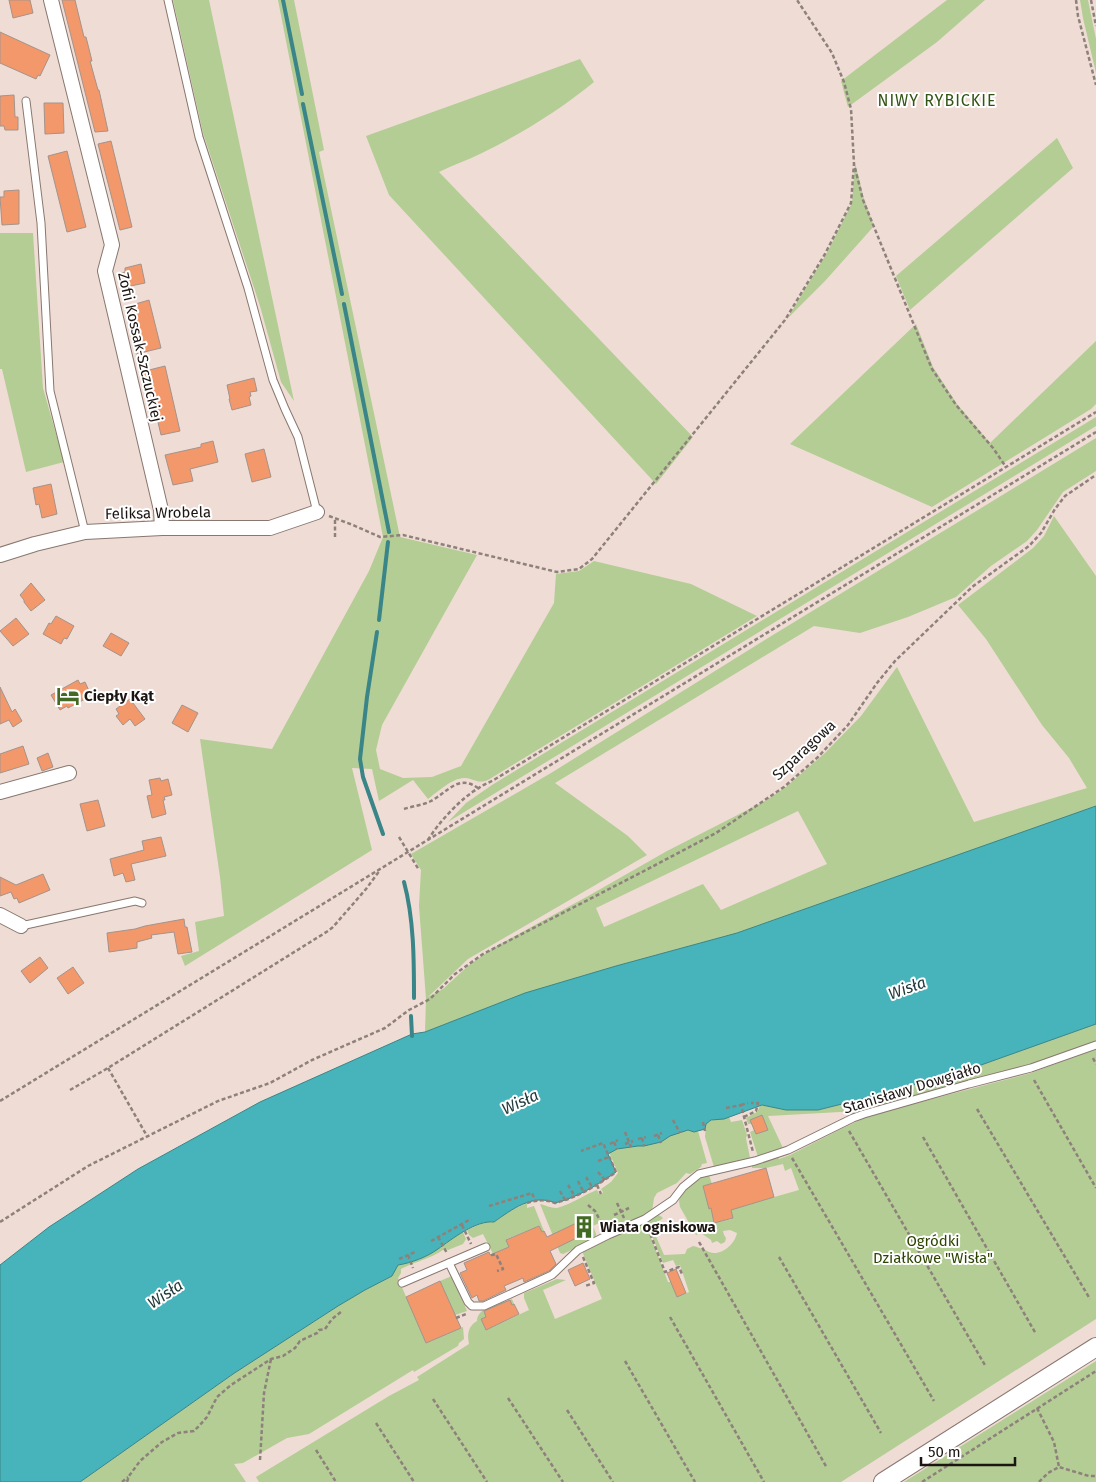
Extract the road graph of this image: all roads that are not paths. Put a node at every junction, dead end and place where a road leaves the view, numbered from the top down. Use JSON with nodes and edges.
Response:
{"nodes":[{"id":1,"x":51,"y":0,"type":"edge"},
{"id":2,"x":168,"y":0,"type":"edge"},
{"id":3,"x":26,"y":101,"type":"dead end"},
{"id":4,"x":317,"y":512,"type":"joint"},
{"id":5,"x":162,"y":528,"type":"junction"},
{"id":6,"x":85,"y":532,"type":"junction"},
{"id":7,"x":0,"y":555,"type":"edge"},
{"id":8,"x":69,"y":773,"type":"dead end"},
{"id":9,"x":0,"y":792,"type":"edge"},
{"id":10,"x":142,"y":903,"type":"dead end"},
{"id":11,"x":0,"y":915,"type":"edge"},
{"id":12,"x":21,"y":926,"type":"joint"},
{"id":13,"x":1096,"y":1045,"type":"edge"},
{"id":14,"x":486,"y":1247,"type":"dead end"},
{"id":15,"x":449,"y":1263,"type":"junction"},
{"id":16,"x":402,"y":1283,"type":"dead end"},
{"id":17,"x":1096,"y":1347,"type":"edge"},
{"id":18,"x":883,"y":1482,"type":"edge"}],
"edges":[{"from":1,"to":5,"type":"street","name":"Zofii Kossak-Szczuckiej"},
{"from":2,"to":4,"type":"lane"},
{"from":3,"to":6,"type":"lane"},
{"from":4,"to":5,"type":"street","name":"Feliksa Wrobela"},
{"from":5,"to":6,"type":"street","name":"Feliksa Wrobela"},
{"from":6,"to":7,"type":"street","name":"Feliksa Wrobela"},
{"from":8,"to":9,"type":"street"},
{"from":10,"to":12,"type":"lane"},
{"from":11,"to":12,"type":"street"},
{"from":13,"to":15,"type":"lane","name":"Stanisławy Dowgiałło"},
{"from":14,"to":15,"type":"lane"},
{"from":15,"to":16,"type":"lane"},
{"from":17,"to":18,"type":"street"}]}
